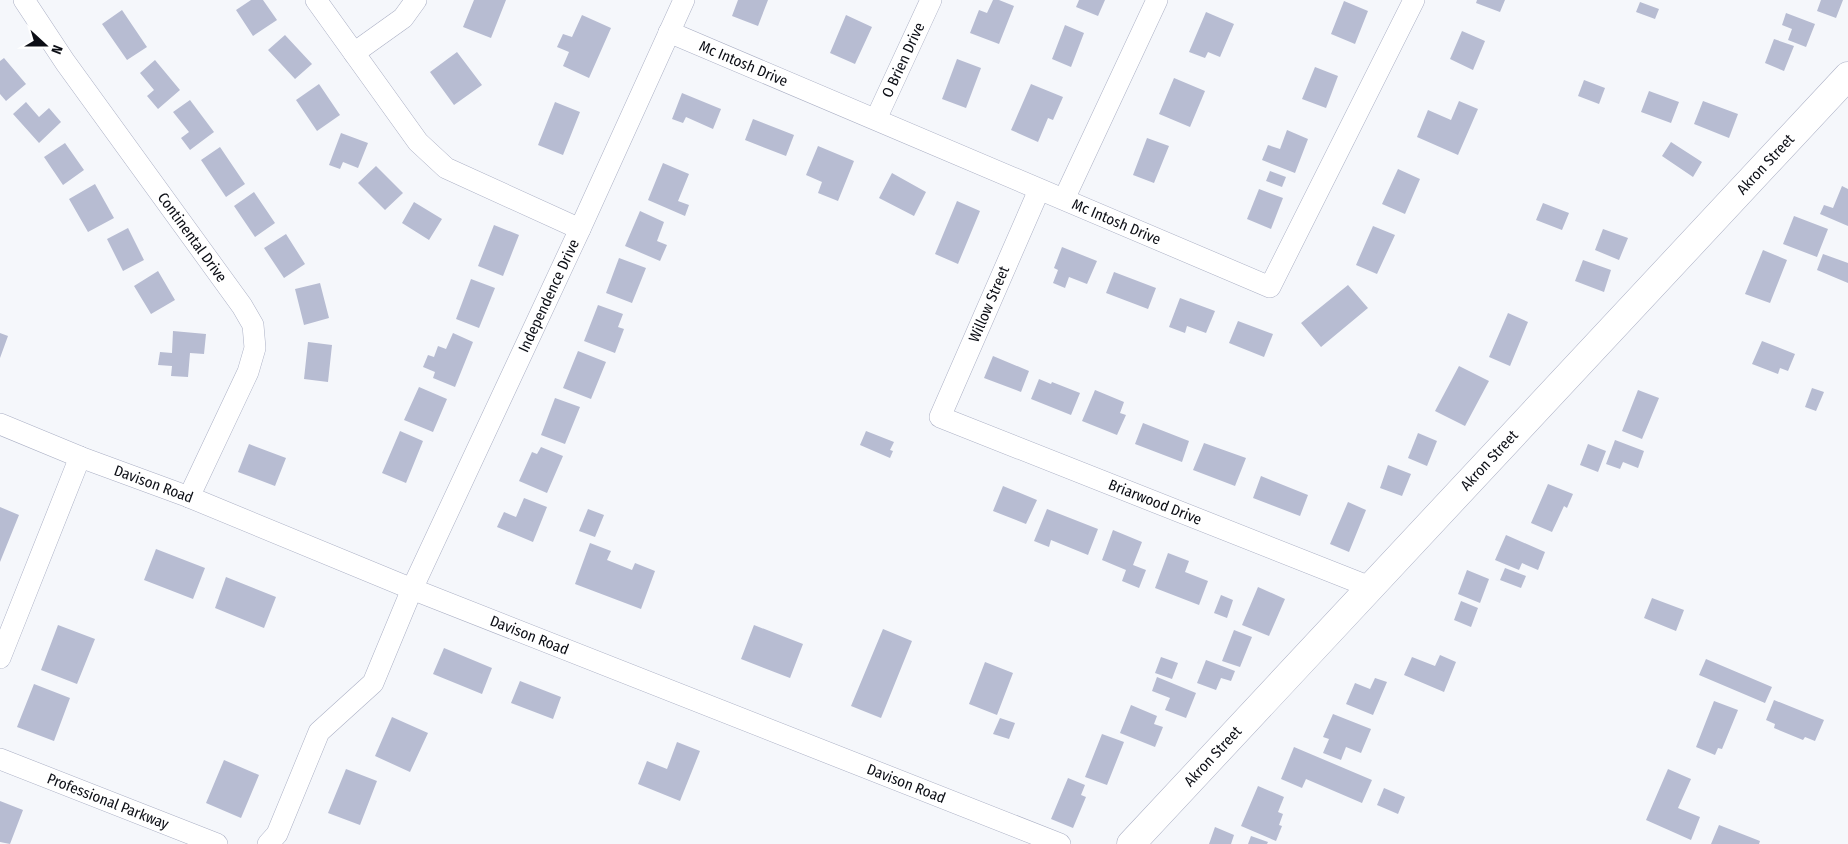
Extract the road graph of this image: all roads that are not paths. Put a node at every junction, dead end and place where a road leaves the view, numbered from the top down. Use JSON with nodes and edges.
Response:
{"nodes":[{"id":1,"x":24,"y":0,"type":"edge"},
{"id":2,"x":316,"y":0,"type":"edge"},
{"id":3,"x":416,"y":0,"type":"edge"},
{"id":4,"x":684,"y":0,"type":"edge"},
{"id":5,"x":931,"y":0,"type":"edge"},
{"id":6,"x":1157,"y":0,"type":"edge"},
{"id":7,"x":1414,"y":0,"type":"edge"},
{"id":8,"x":669,"y":32,"type":"junction"},
{"id":9,"x":354,"y":52,"type":"junction"},
{"id":10,"x":1848,"y":76,"type":"edge"},
{"id":11,"x":876,"y":119,"type":"junction"},
{"id":12,"x":1039,"y":190,"type":"junction"},
{"id":13,"x":1064,"y":199,"type":"junction"},
{"id":14,"x":580,"y":228,"type":"junction"},
{"id":15,"x":940,"y":417,"type":"joint"},
{"id":16,"x":0,"y":424,"type":"edge"},
{"id":17,"x":80,"y":457,"type":"junction"},
{"id":18,"x":189,"y":497,"type":"junction"},
{"id":19,"x":1370,"y":587,"type":"junction"},
{"id":20,"x":412,"y":589,"type":"junction"},
{"id":21,"x":0,"y":658,"type":"edge"},
{"id":22,"x":0,"y":759,"type":"edge"},
{"id":23,"x":218,"y":844,"type":"edge"},
{"id":24,"x":268,"y":844,"type":"edge"},
{"id":25,"x":1060,"y":844,"type":"edge"},
{"id":26,"x":1130,"y":844,"type":"edge"}],
"edges":[{"from":1,"to":18,"type":"street","name":"Continental Drive"},
{"from":2,"to":9,"type":"street"},
{"from":3,"to":9,"type":"street"},
{"from":4,"to":8,"type":"street","name":"Independence Drive"},
{"from":5,"to":11,"type":"street","name":"O Brien Drive"},
{"from":6,"to":13,"type":"street"},
{"from":7,"to":13,"type":"street","name":"Mc Intosh Drive"},
{"from":8,"to":11,"type":"street","name":"Mc Intosh Drive"},
{"from":8,"to":14,"type":"street","name":"Independence Drive"},
{"from":9,"to":14,"type":"street"},
{"from":10,"to":19,"type":"main road","name":"Akron Street"},
{"from":11,"to":12,"type":"street","name":"Mc Intosh Drive"},
{"from":12,"to":13,"type":"street","name":"Mc Intosh Drive"},
{"from":12,"to":15,"type":"street","name":"Willow Street"},
{"from":14,"to":20,"type":"street","name":"Independence Drive"},
{"from":15,"to":19,"type":"street","name":"Briarwood Drive"},
{"from":16,"to":17,"type":"street","name":"Davison Road"},
{"from":17,"to":18,"type":"street","name":"Davison Road"},
{"from":17,"to":21,"type":"street"},
{"from":18,"to":20,"type":"street","name":"Davison Road"},
{"from":19,"to":26,"type":"main road","name":"Akron Street"},
{"from":20,"to":24,"type":"street"},
{"from":20,"to":25,"type":"street","name":"Davison Road"},
{"from":22,"to":23,"type":"street","name":"Professional Parkway"}]}
